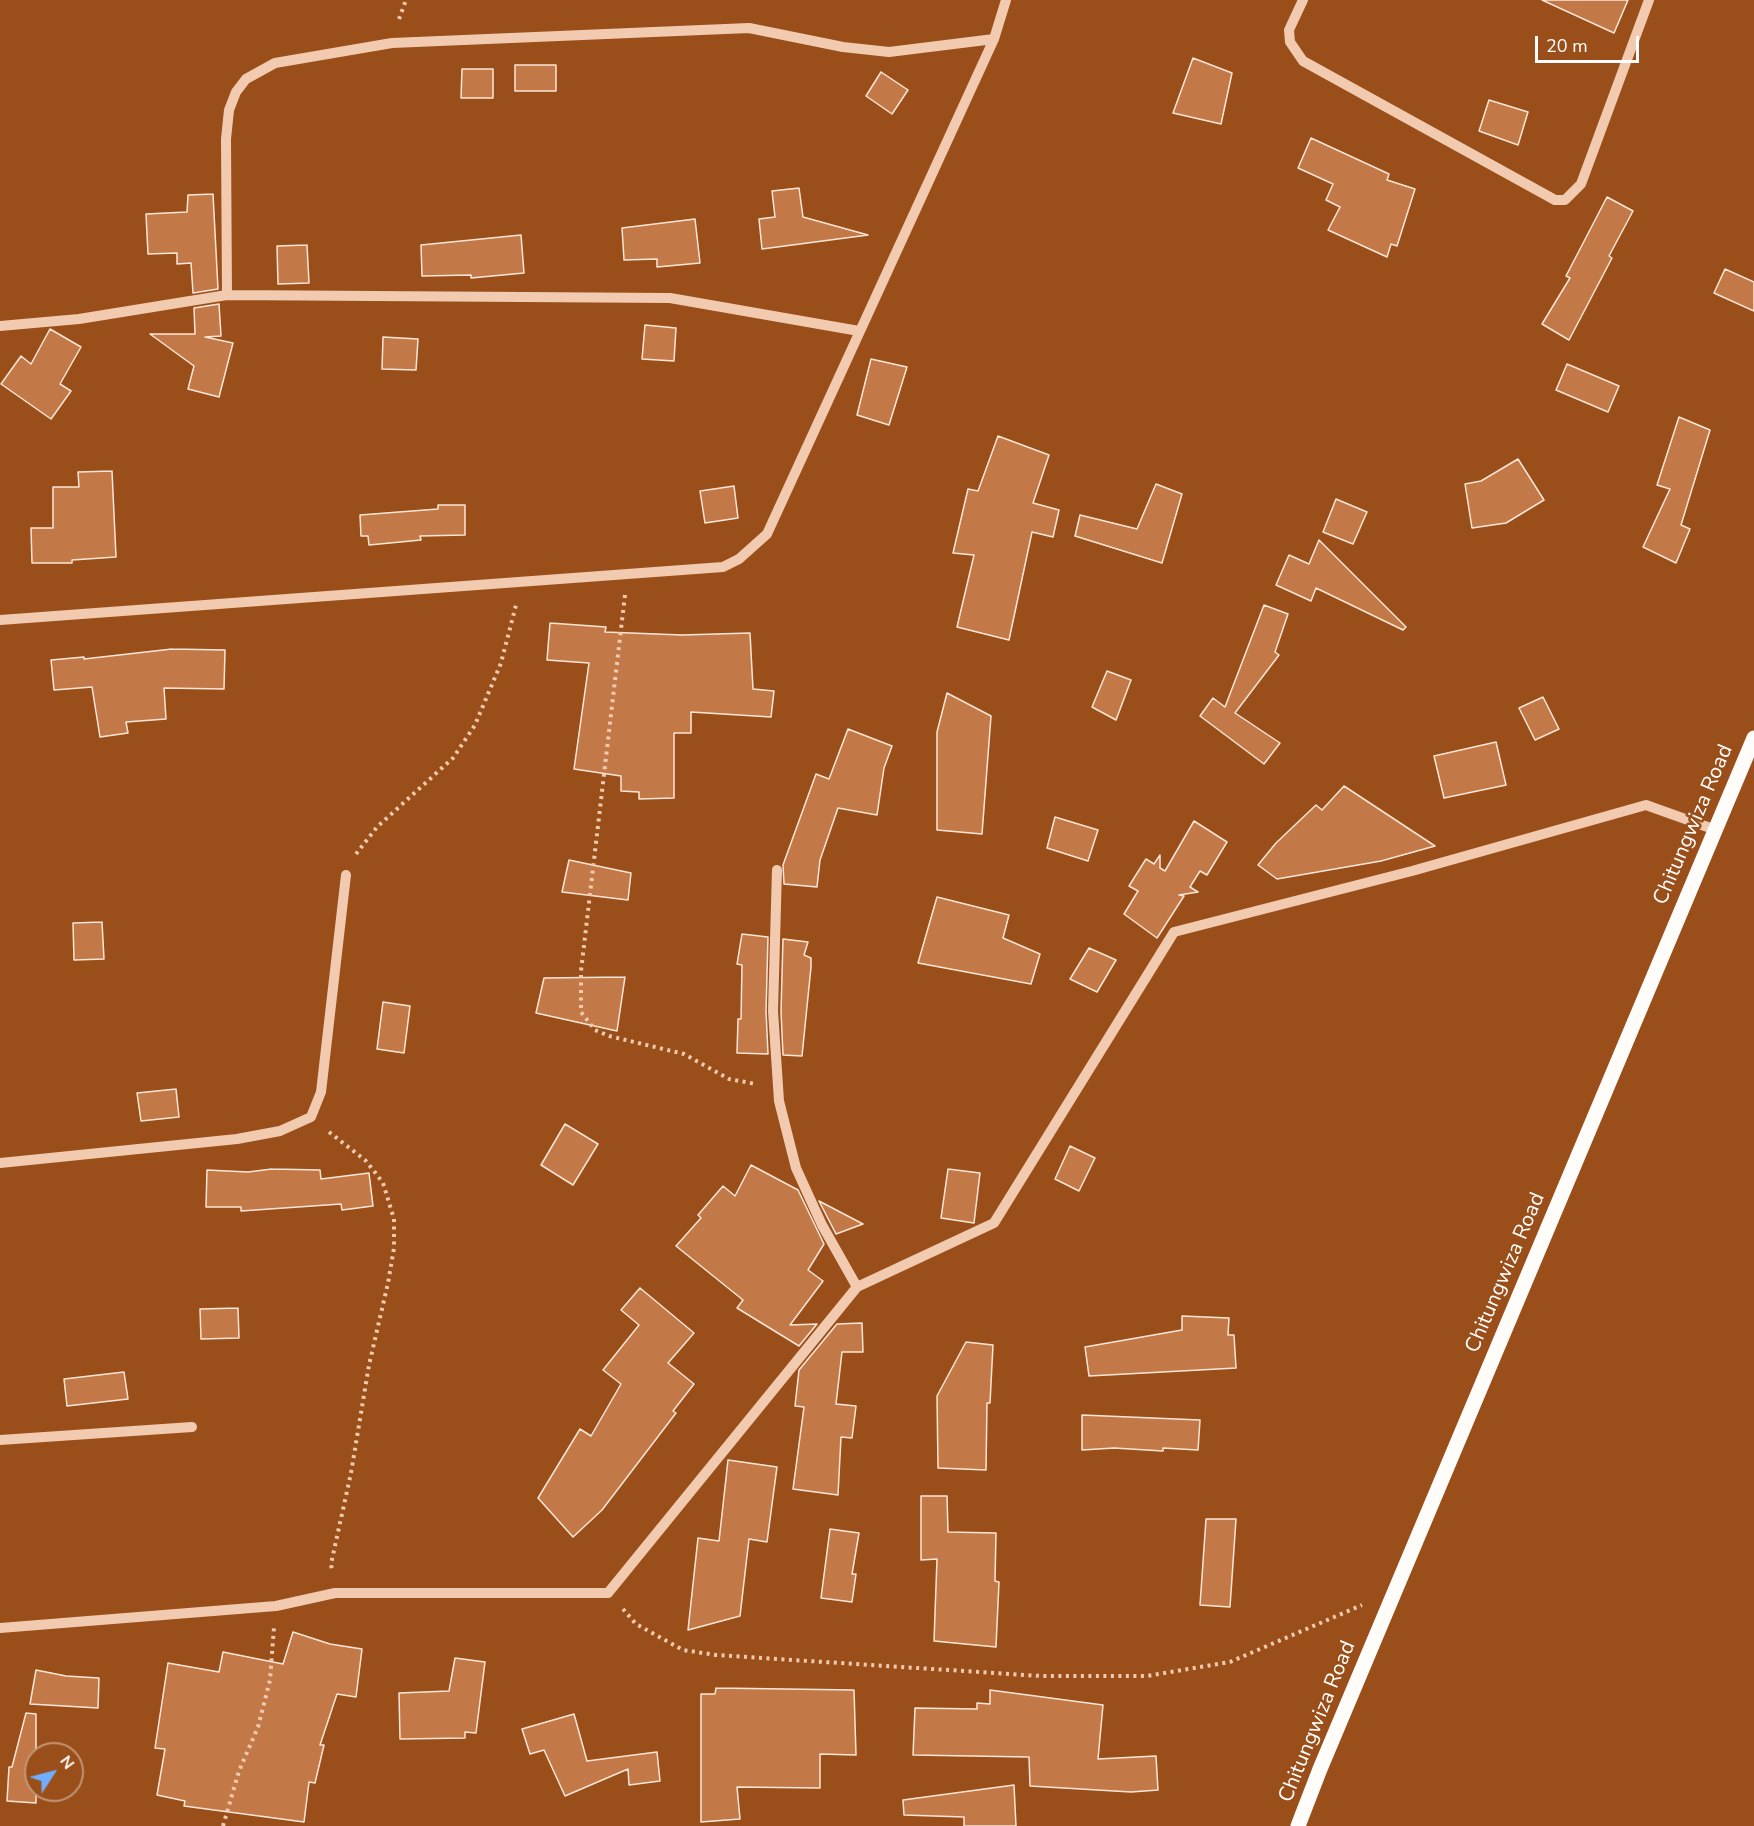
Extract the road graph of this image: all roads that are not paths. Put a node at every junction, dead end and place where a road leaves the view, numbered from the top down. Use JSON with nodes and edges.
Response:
{"nodes":[{"id":1,"x":1006,"y":0,"type":"edge"},
{"id":2,"x":1303,"y":0,"type":"edge"},
{"id":3,"x":1649,"y":0,"type":"edge"},
{"id":4,"x":994,"y":39,"type":"junction"},
{"id":5,"x":227,"y":295,"type":"junction"},
{"id":6,"x":0,"y":326,"type":"edge"},
{"id":7,"x":859,"y":331,"type":"junction"},
{"id":8,"x":0,"y":620,"type":"edge"},
{"id":9,"x":1754,"y":738,"type":"edge"},
{"id":10,"x":1716,"y":830,"type":"junction"},
{"id":11,"x":777,"y":870,"type":"dead end"},
{"id":12,"x":346,"y":875,"type":"road end"},
{"id":13,"x":0,"y":1163,"type":"edge"},
{"id":14,"x":857,"y":1287,"type":"junction"},
{"id":15,"x":192,"y":1427,"type":"dead end"},
{"id":16,"x":0,"y":1440,"type":"edge"},
{"id":17,"x":0,"y":1628,"type":"edge"},
{"id":18,"x":1298,"y":1826,"type":"edge"}],
"edges":[{"from":1,"to":4,"type":"street"},
{"from":2,"to":3,"type":"street"},
{"from":4,"to":5,"type":"street"},
{"from":4,"to":7,"type":"street"},
{"from":5,"to":6,"type":"street"},
{"from":5,"to":7,"type":"street"},
{"from":7,"to":8,"type":"street"},
{"from":9,"to":10,"type":"main road","name":"Chitungwiza Road"},
{"from":10,"to":14,"type":"street"},
{"from":10,"to":18,"type":"main road","name":"Chitungwiza Road"},
{"from":11,"to":14,"type":"street"},
{"from":12,"to":13,"type":"street"},
{"from":14,"to":17,"type":"street"},
{"from":15,"to":16,"type":"street"}]}
